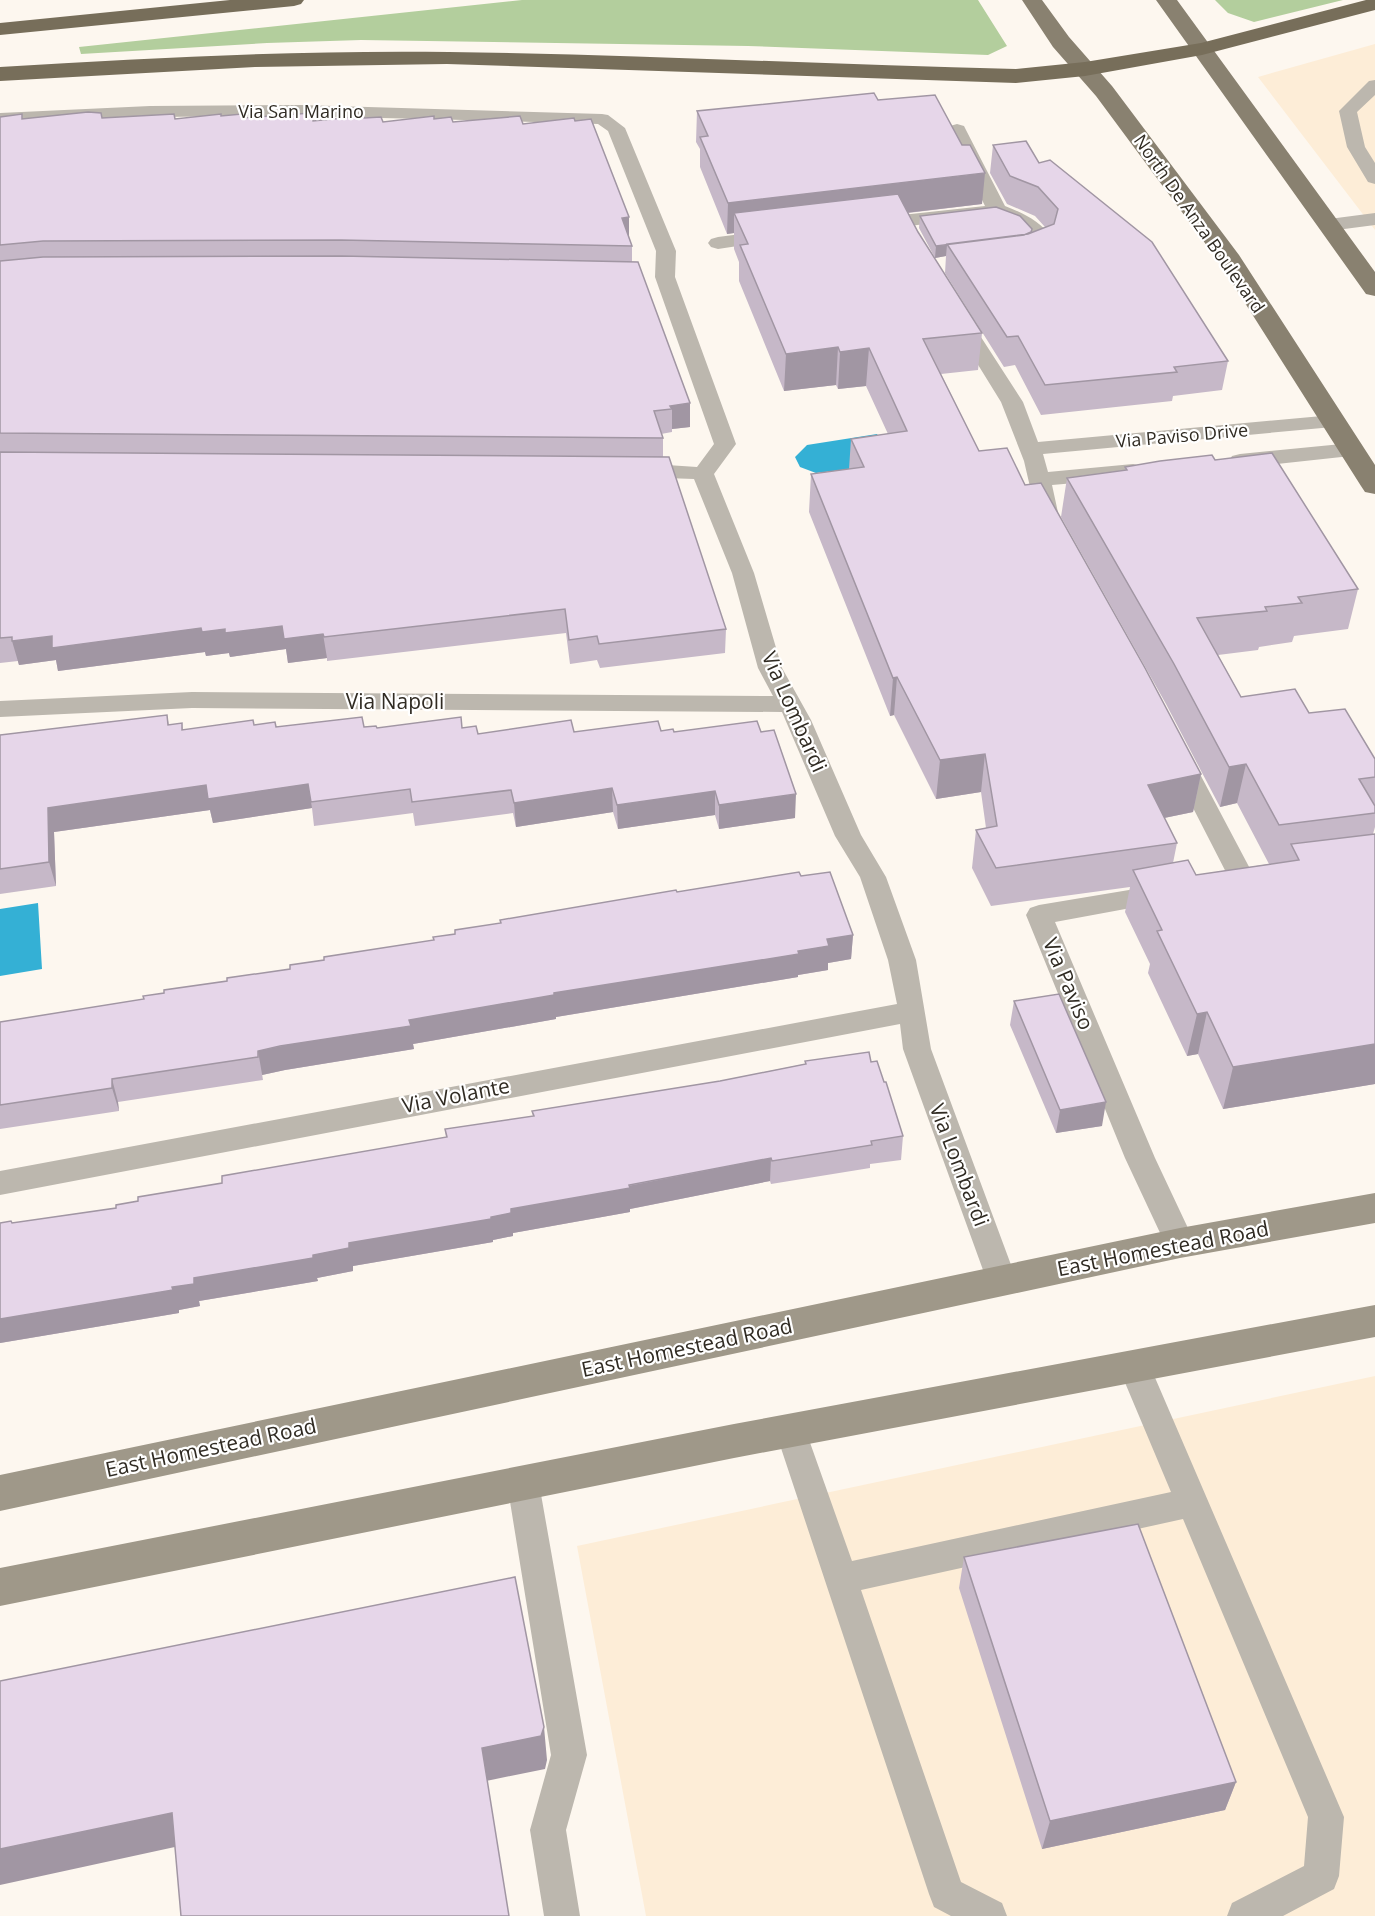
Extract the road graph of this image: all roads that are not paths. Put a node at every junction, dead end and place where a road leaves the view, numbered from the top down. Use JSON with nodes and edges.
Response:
{"nodes":[{"id":1,"x":294,"y":0,"type":"edge"},
{"id":2,"x":1032,"y":0,"type":"edge"},
{"id":3,"x":1166,"y":0,"type":"edge"},
{"id":4,"x":1375,"y":4,"type":"edge"},
{"id":5,"x":0,"y":29,"type":"edge"},
{"id":6,"x":1202,"y":49,"type":"junction"},
{"id":7,"x":1085,"y":69,"type":"junction"},
{"id":8,"x":0,"y":74,"type":"edge"},
{"id":9,"x":1375,"y":85,"type":"edge"},
{"id":10,"x":0,"y":117,"type":"edge"},
{"id":11,"x":957,"y":130,"type":"edge"},
{"id":12,"x":1375,"y":178,"type":"edge"},
{"id":13,"x":997,"y":210,"type":"junction"},
{"id":14,"x":1375,"y":219,"type":"edge"},
{"id":15,"x":1329,"y":225,"type":"junction"},
{"id":16,"x":857,"y":226,"type":"edge"},
{"id":17,"x":788,"y":234,"type":"edge"},
{"id":18,"x":718,"y":243,"type":"dead end"},
{"id":19,"x":1003,"y":258,"type":"edge"},
{"id":20,"x":1372,"y":281,"type":"edge"},
{"id":21,"x":952,"y":305,"type":"edge"},
{"id":22,"x":1333,"y":421,"type":"junction"},
{"id":23,"x":1134,"y":441,"type":"junction"},
{"id":24,"x":1031,"y":450,"type":"junction"},
{"id":25,"x":1352,"y":450,"type":"junction"},
{"id":26,"x":1208,"y":451,"type":"junction"},
{"id":27,"x":618,"y":470,"type":"edge"},
{"id":28,"x":703,"y":474,"type":"junction"},
{"id":29,"x":1039,"y":480,"type":"junction"},
{"id":30,"x":1375,"y":486,"type":"edge"},
{"id":31,"x":1056,"y":533,"type":"edge"},
{"id":32,"x":790,"y":704,"type":"junction"},
{"id":33,"x":0,"y":709,"type":"edge"},
{"id":34,"x":1170,"y":739,"type":"edge"},
{"id":35,"x":1243,"y":880,"type":"edge"},
{"id":36,"x":1187,"y":890,"type":"edge"},
{"id":37,"x":912,"y":1011,"type":"junction"},
{"id":38,"x":0,"y":1183,"type":"edge"},
{"id":39,"x":1375,"y":1208,"type":"edge"},
{"id":40,"x":1180,"y":1243,"type":"junction"},
{"id":41,"x":1002,"y":1281,"type":"junction"},
{"id":42,"x":1375,"y":1321,"type":"edge"},
{"id":43,"x":1134,"y":1366,"type":"junction"},
{"id":44,"x":791,"y":1430,"type":"junction"},
{"id":45,"x":524,"y":1483,"type":"junction"},
{"id":46,"x":0,"y":1493,"type":"edge"},
{"id":47,"x":1192,"y":1502,"type":"junction"},
{"id":48,"x":841,"y":1579,"type":"junction"},
{"id":49,"x":0,"y":1587,"type":"edge"},
{"id":50,"x":562,"y":1916,"type":"edge"},
{"id":51,"x":989,"y":1916,"type":"edge"},
{"id":52,"x":1245,"y":1916,"type":"edge"}],
"edges":[{"from":1,"to":5,"type":"highway"},
{"from":2,"to":7,"type":"main road","name":"North De Anza Boulevard"},
{"from":3,"to":6,"type":"main road"},
{"from":4,"to":6,"type":"highway"},
{"from":6,"to":7,"type":"highway"},
{"from":6,"to":15,"type":"main road"},
{"from":7,"to":8,"type":"highway"},
{"from":7,"to":22,"type":"main road","name":"North De Anza Boulevard"},
{"from":9,"to":12,"type":"lane"},
{"from":10,"to":28,"type":"lane","name":"Via San Marino"},
{"from":11,"to":13,"type":"lane"},
{"from":13,"to":16,"type":"lane"},
{"from":13,"to":19,"type":"lane"},
{"from":14,"to":15,"type":"lane"},
{"from":15,"to":20,"type":"main road"},
{"from":17,"to":18,"type":"lane"},
{"from":21,"to":24,"type":"lane"},
{"from":22,"to":25,"type":"main road","name":"North De Anza Boulevard"},
{"from":22,"to":26,"type":"lane","name":"Via Paviso Drive"},
{"from":23,"to":24,"type":"lane","name":"Via Paviso Drive"},
{"from":23,"to":26,"type":"lane","name":"Via Paviso Drive"},
{"from":23,"to":29,"type":"lane","name":"Via Paviso Drive"},
{"from":24,"to":29,"type":"lane"},
{"from":25,"to":26,"type":"lane","name":"Via Paviso Drive"},
{"from":25,"to":30,"type":"main road","name":"North De Anza Boulevard"},
{"from":27,"to":28,"type":"lane"},
{"from":28,"to":32,"type":"lane","name":"Via Lombardi"},
{"from":29,"to":31,"type":"lane"},
{"from":32,"to":33,"type":"lane","name":"Via Napoli"},
{"from":32,"to":37,"type":"lane","name":"Via Lombardi"},
{"from":34,"to":35,"type":"lane"},
{"from":36,"to":40,"type":"lane","name":"Via Paviso"},
{"from":37,"to":38,"type":"lane","name":"Via Volante"},
{"from":37,"to":41,"type":"lane","name":"Via Lombardi"},
{"from":39,"to":40,"type":"main road","name":"East Homestead Road"},
{"from":40,"to":41,"type":"main road","name":"East Homestead Road"},
{"from":41,"to":46,"type":"main road","name":"East Homestead Road"},
{"from":42,"to":43,"type":"main road"},
{"from":43,"to":44,"type":"main road"},
{"from":43,"to":47,"type":"lane"},
{"from":44,"to":45,"type":"main road"},
{"from":44,"to":48,"type":"lane"},
{"from":45,"to":49,"type":"main road"},
{"from":45,"to":50,"type":"lane"},
{"from":47,"to":48,"type":"lane"},
{"from":47,"to":52,"type":"lane"},
{"from":48,"to":51,"type":"lane"}]}
